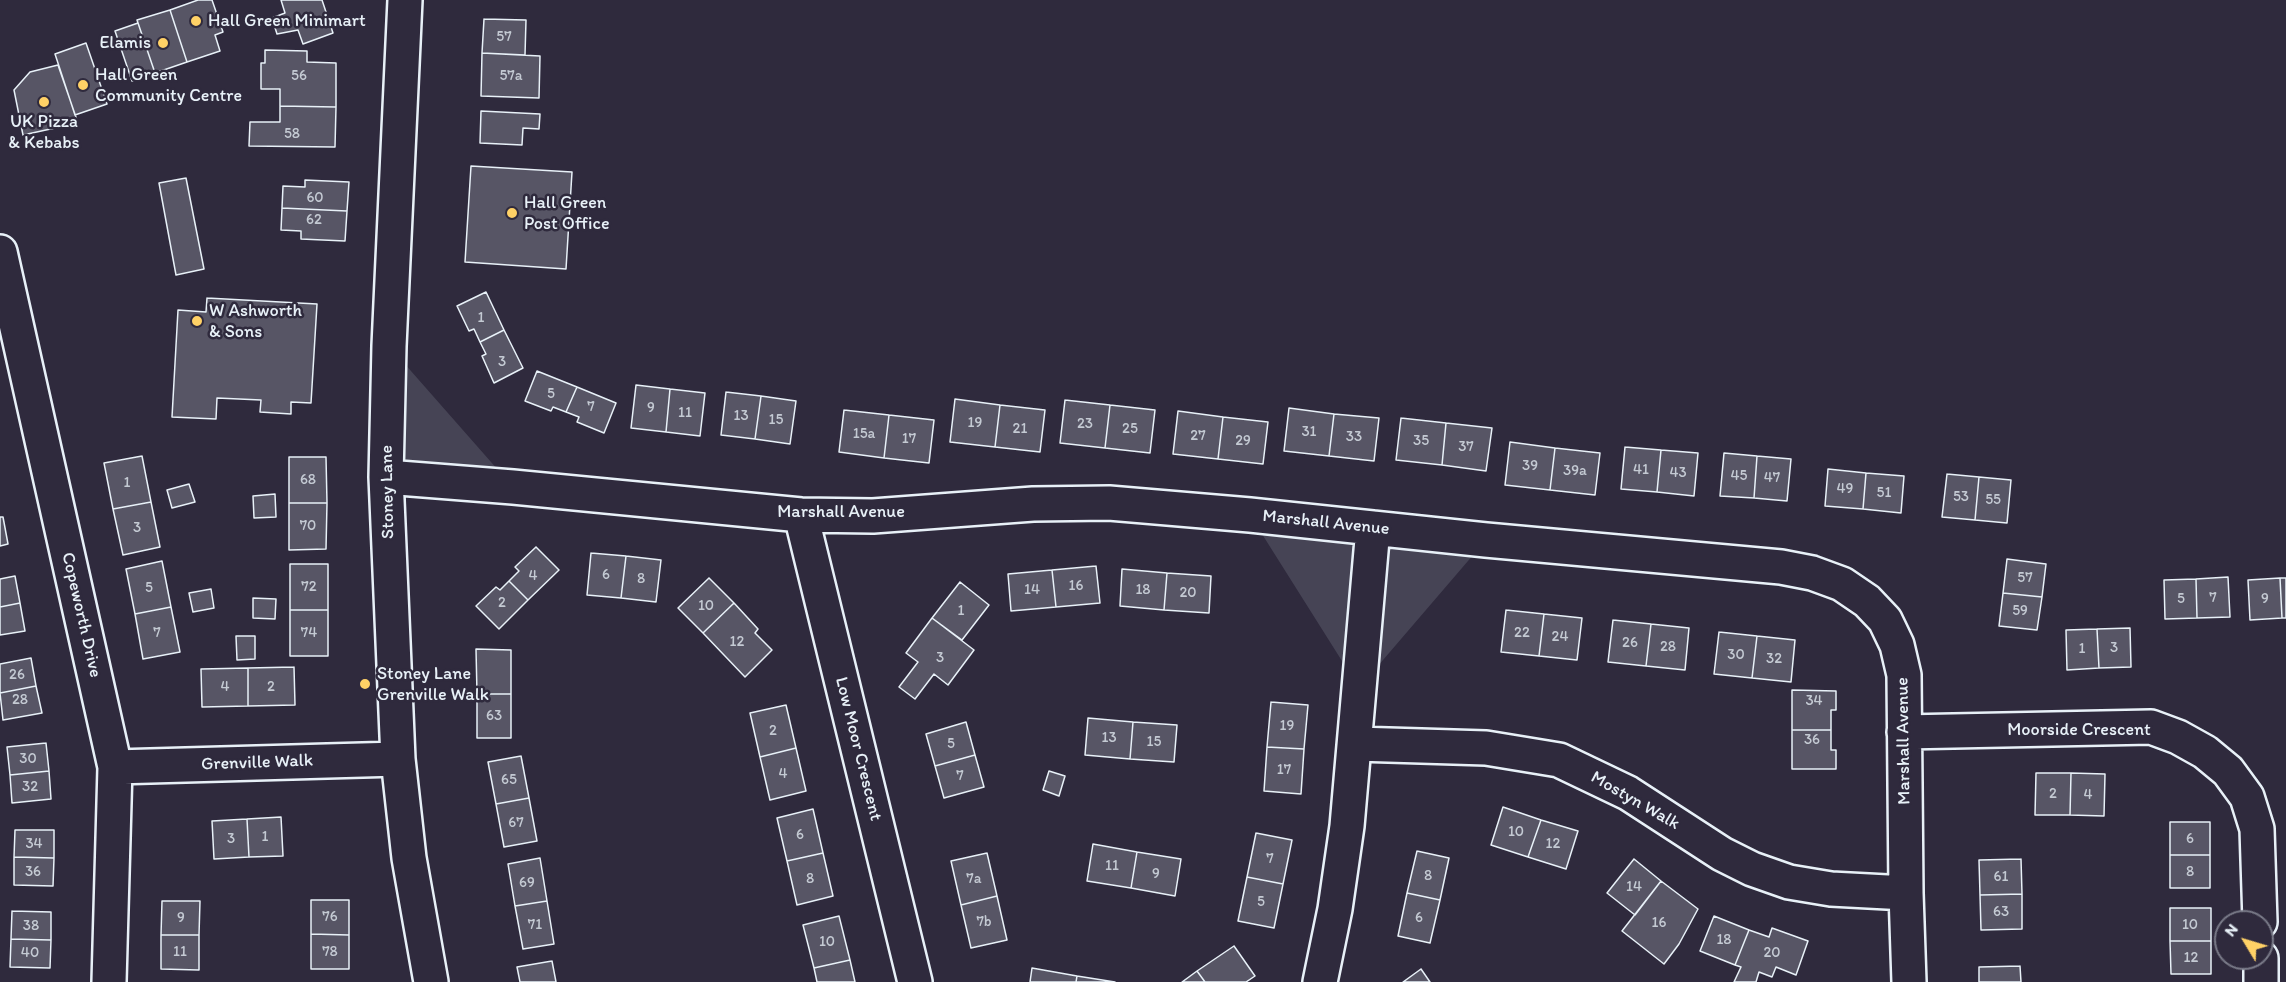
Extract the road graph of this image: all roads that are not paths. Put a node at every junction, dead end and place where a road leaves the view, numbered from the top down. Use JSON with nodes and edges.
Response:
{"nodes":[{"id":1,"x":405,"y":0,"type":"edge"},
{"id":2,"x":0,"y":252,"type":"edge"},
{"id":3,"x":386,"y":477,"type":"junction"},
{"id":4,"x":801,"y":515,"type":"junction"},
{"id":5,"x":1373,"y":528,"type":"junction"},
{"id":6,"x":1904,"y":732,"type":"junction"},
{"id":7,"x":1356,"y":744,"type":"junction"},
{"id":8,"x":398,"y":759,"type":"junction"},
{"id":9,"x":115,"y":767,"type":"junction"},
{"id":10,"x":1906,"y":892,"type":"junction"},
{"id":11,"x":2260,"y":910,"type":"edge"},
{"id":12,"x":110,"y":982,"type":"edge"},
{"id":13,"x":431,"y":982,"type":"edge"},
{"id":14,"x":915,"y":982,"type":"edge"},
{"id":15,"x":1320,"y":982,"type":"edge"},
{"id":16,"x":1909,"y":982,"type":"edge"}],
"edges":[{"from":1,"to":3,"type":"street","name":"Stoney Lane"},
{"from":2,"to":9,"type":"street","name":"Copeworth Drive"},
{"from":3,"to":4,"type":"street","name":"Marshall Avenue"},
{"from":3,"to":8,"type":"street","name":"Stoney Lane"},
{"from":4,"to":5,"type":"street","name":"Marshall Avenue"},
{"from":4,"to":14,"type":"street","name":"Low Moor Crescent"},
{"from":5,"to":6,"type":"street","name":"Marshall Avenue"},
{"from":5,"to":7,"type":"street"},
{"from":6,"to":10,"type":"street","name":"Marshall Avenue"},
{"from":6,"to":11,"type":"street","name":"Moorside Crescent"},
{"from":7,"to":10,"type":"street","name":"Mostyn Walk"},
{"from":7,"to":15,"type":"street"},
{"from":8,"to":9,"type":"street","name":"Grenville Walk"},
{"from":8,"to":13,"type":"street","name":"Stoney Lane"},
{"from":9,"to":12,"type":"street","name":"Copeworth Drive"},
{"from":10,"to":16,"type":"street","name":"Marshall Avenue"}]}
